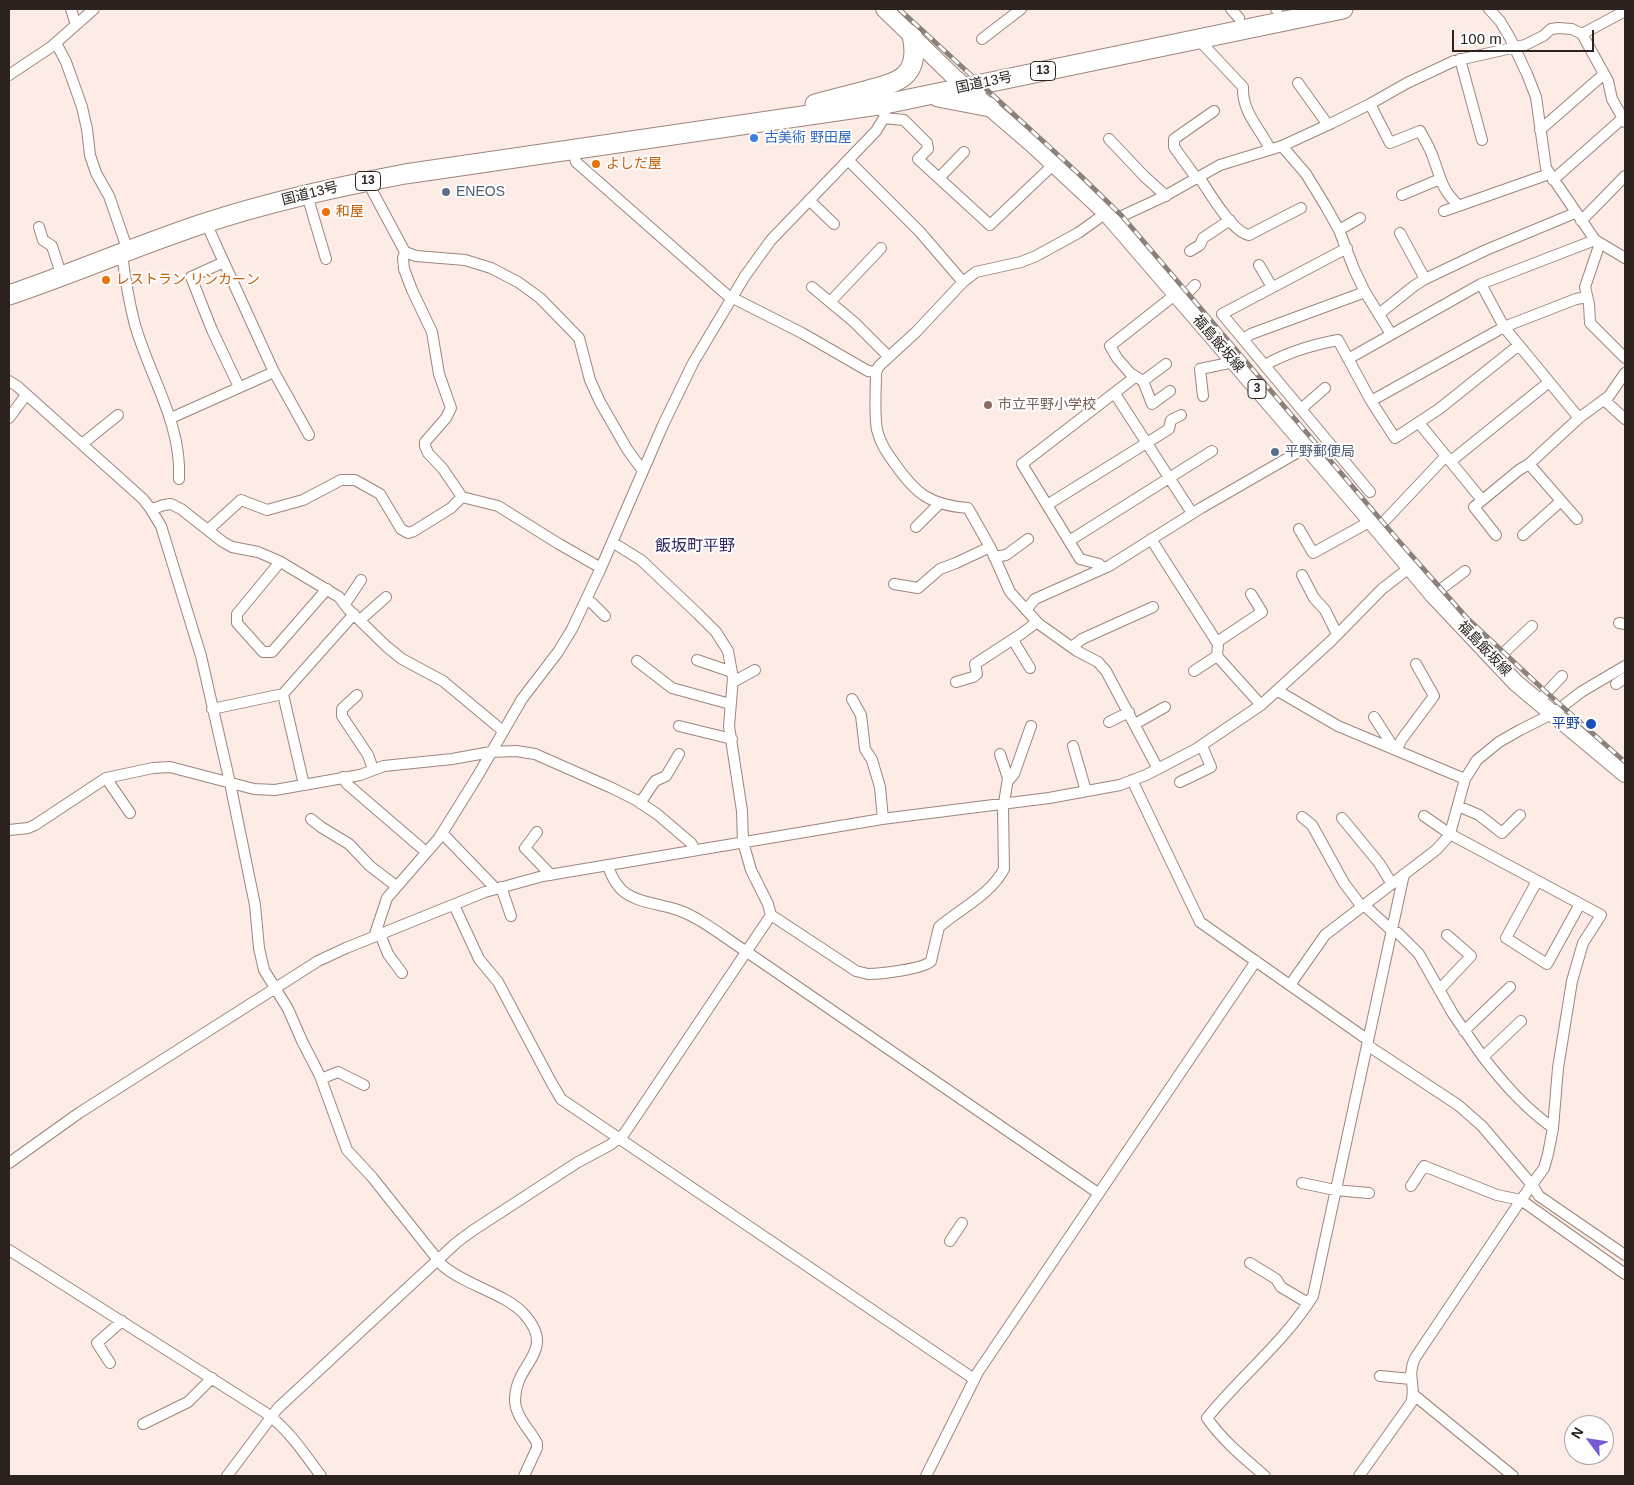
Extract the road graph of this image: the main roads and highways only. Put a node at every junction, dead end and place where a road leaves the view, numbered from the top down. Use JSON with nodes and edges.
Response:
{"nodes":[{"id":1,"x":884,"y":9,"type":"edge"},
{"id":2,"x":1278,"y":9,"type":"edge"},
{"id":3,"x":1343,"y":9,"type":"edge"},
{"id":4,"x":1235,"y":13,"type":"edge"},
{"id":5,"x":912,"y":35,"type":"junction"},
{"id":6,"x":960,"y":82,"type":"junction"},
{"id":7,"x":927,"y":95,"type":"junction"},
{"id":8,"x":806,"y":106,"type":"junction"},
{"id":9,"x":990,"y":107,"type":"junction"},
{"id":10,"x":741,"y":124,"type":"junction"},
{"id":11,"x":9,"y":295,"type":"edge"},
{"id":12,"x":1625,"y":774,"type":"edge"}],
"edges":[{"from":1,"to":5,"type":"main road","name":"福島飯坂線","number":"3"},
{"from":2,"to":4,"type":"highway","name":"国道13号","number":"13"},
{"from":3,"to":6,"type":"highway","name":"国道13号","number":"13"},
{"from":4,"to":6,"type":"highway","name":"国道13号","number":"13"},
{"from":5,"to":6,"type":"main road","name":"福島飯坂線","number":"3"},
{"from":5,"to":8,"type":"highway"},
{"from":6,"to":7,"type":"highway","name":"国道13号","number":"13"},
{"from":6,"to":8,"type":"highway","name":"国道13号","number":"13"},
{"from":6,"to":9,"type":"main road","name":"福島飯坂線","number":"3"},
{"from":7,"to":9,"type":"highway"},
{"from":7,"to":10,"type":"highway","name":"国道13号","number":"13"},
{"from":8,"to":10,"type":"highway","name":"国道13号","number":"13"},
{"from":9,"to":12,"type":"main road","name":"福島飯坂線","number":"3"},
{"from":10,"to":11,"type":"highway","name":"国道13号","number":"13"}]}
